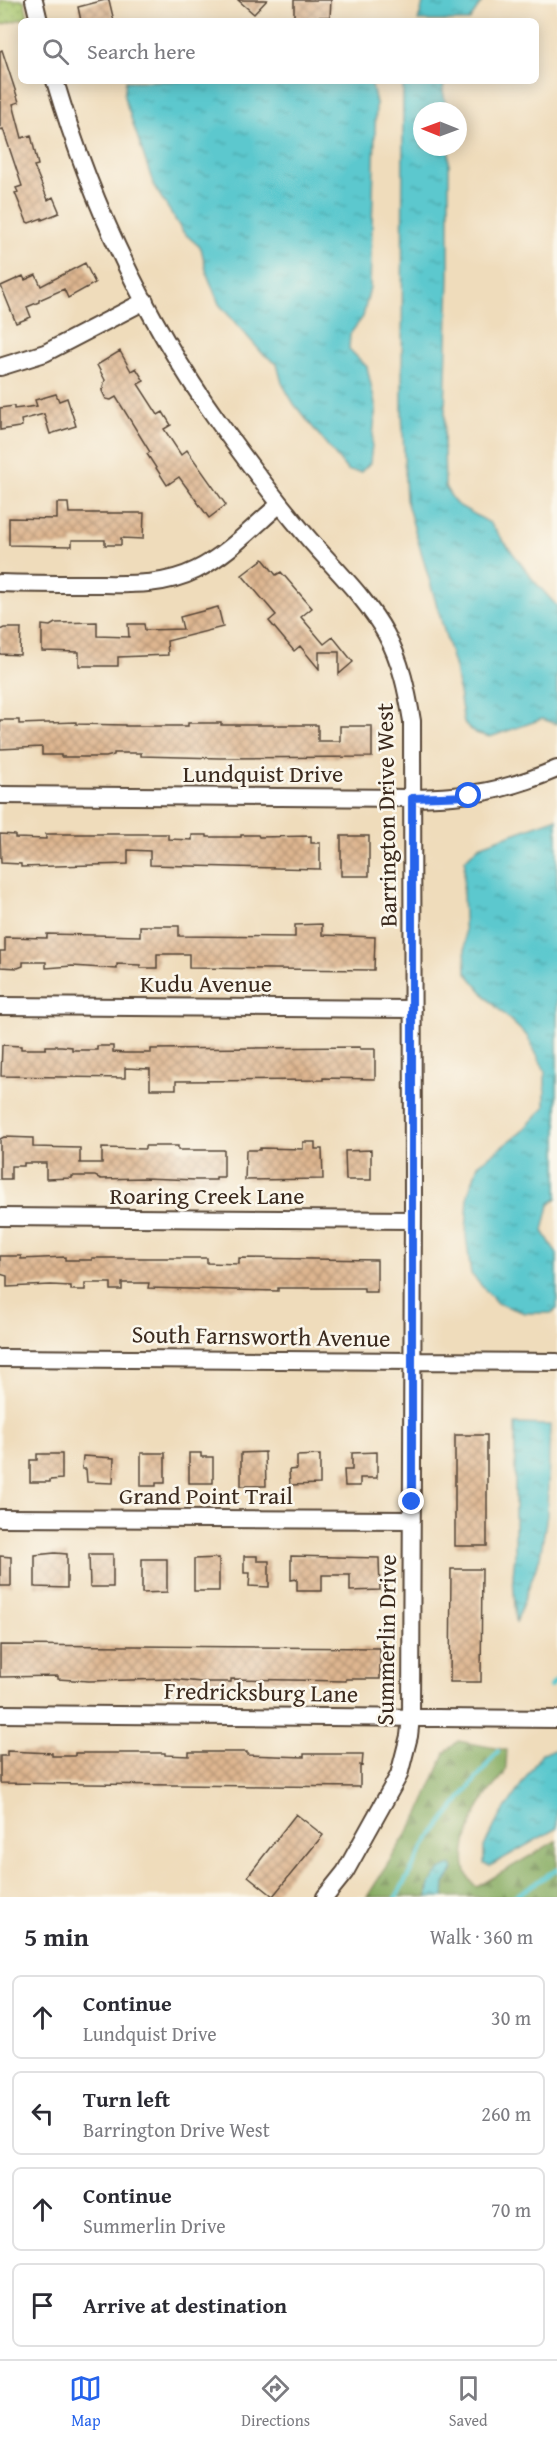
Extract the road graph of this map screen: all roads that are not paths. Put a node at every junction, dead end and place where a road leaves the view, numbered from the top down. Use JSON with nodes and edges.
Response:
{"nodes":[{"id":1,"x":34,"y":0,"type":"edge"},
{"id":2,"x":38,"y":18,"type":"edge"},
{"id":3,"x":56,"y":84,"type":"edge"},
{"id":4,"x":145,"y":301,"type":"junction"},
{"id":5,"x":0,"y":367,"type":"edge"},
{"id":6,"x":280,"y":504,"type":"junction"},
{"id":7,"x":0,"y":583,"type":"edge"},
{"id":8,"x":557,"y":769,"type":"edge"},
{"id":9,"x":0,"y":795,"type":"edge"},
{"id":10,"x":412,"y":798,"type":"junction"},
{"id":11,"x":0,"y":1006,"type":"edge"},
{"id":12,"x":413,"y":1009,"type":"junction"},
{"id":13,"x":0,"y":1217,"type":"edge"},
{"id":14,"x":413,"y":1220,"type":"junction"},
{"id":15,"x":0,"y":1358,"type":"edge"},
{"id":16,"x":413,"y":1361,"type":"junction"},
{"id":17,"x":557,"y":1362,"type":"edge"},
{"id":18,"x":0,"y":1518,"type":"edge"},
{"id":19,"x":412,"y":1520,"type":"junction"},
{"id":20,"x":0,"y":1714,"type":"edge"},
{"id":21,"x":411,"y":1718,"type":"junction"},
{"id":22,"x":557,"y":1719,"type":"edge"},
{"id":23,"x":325,"y":1897,"type":"edge"}],
"edges":[{"from":1,"to":2,"type":"street"},
{"from":3,"to":4,"type":"street","name":"Barrington Drive West"},
{"from":4,"to":5,"type":"street"},
{"from":4,"to":6,"type":"street","name":"Barrington Drive West"},
{"from":6,"to":7,"type":"street"},
{"from":6,"to":10,"type":"street","name":"Barrington Drive West"},
{"from":8,"to":10,"type":"street","name":"Lundquist Drive"},
{"from":9,"to":10,"type":"street","name":"Lundquist Drive"},
{"from":10,"to":12,"type":"street","name":"Barrington Drive West"},
{"from":11,"to":12,"type":"street","name":"Kudu Avenue"},
{"from":12,"to":14,"type":"street","name":"Barrington Drive West"},
{"from":13,"to":14,"type":"street","name":"Roaring Creek Lane"},
{"from":14,"to":16,"type":"street","name":"Barrington Drive West"},
{"from":15,"to":16,"type":"street","name":"South Farnsworth Avenue"},
{"from":16,"to":17,"type":"street","name":"South Farnsworth Avenue"},
{"from":16,"to":19,"type":"street","name":"Summerlin Drive"},
{"from":18,"to":19,"type":"street","name":"Grand Point Trail"},
{"from":19,"to":21,"type":"street","name":"Summerlin Drive"},
{"from":20,"to":21,"type":"street","name":"Fredricksburg Lane"},
{"from":21,"to":22,"type":"street","name":"Fredricksburg Lane"},
{"from":21,"to":23,"type":"street","name":"Summerlin Drive"}]}
